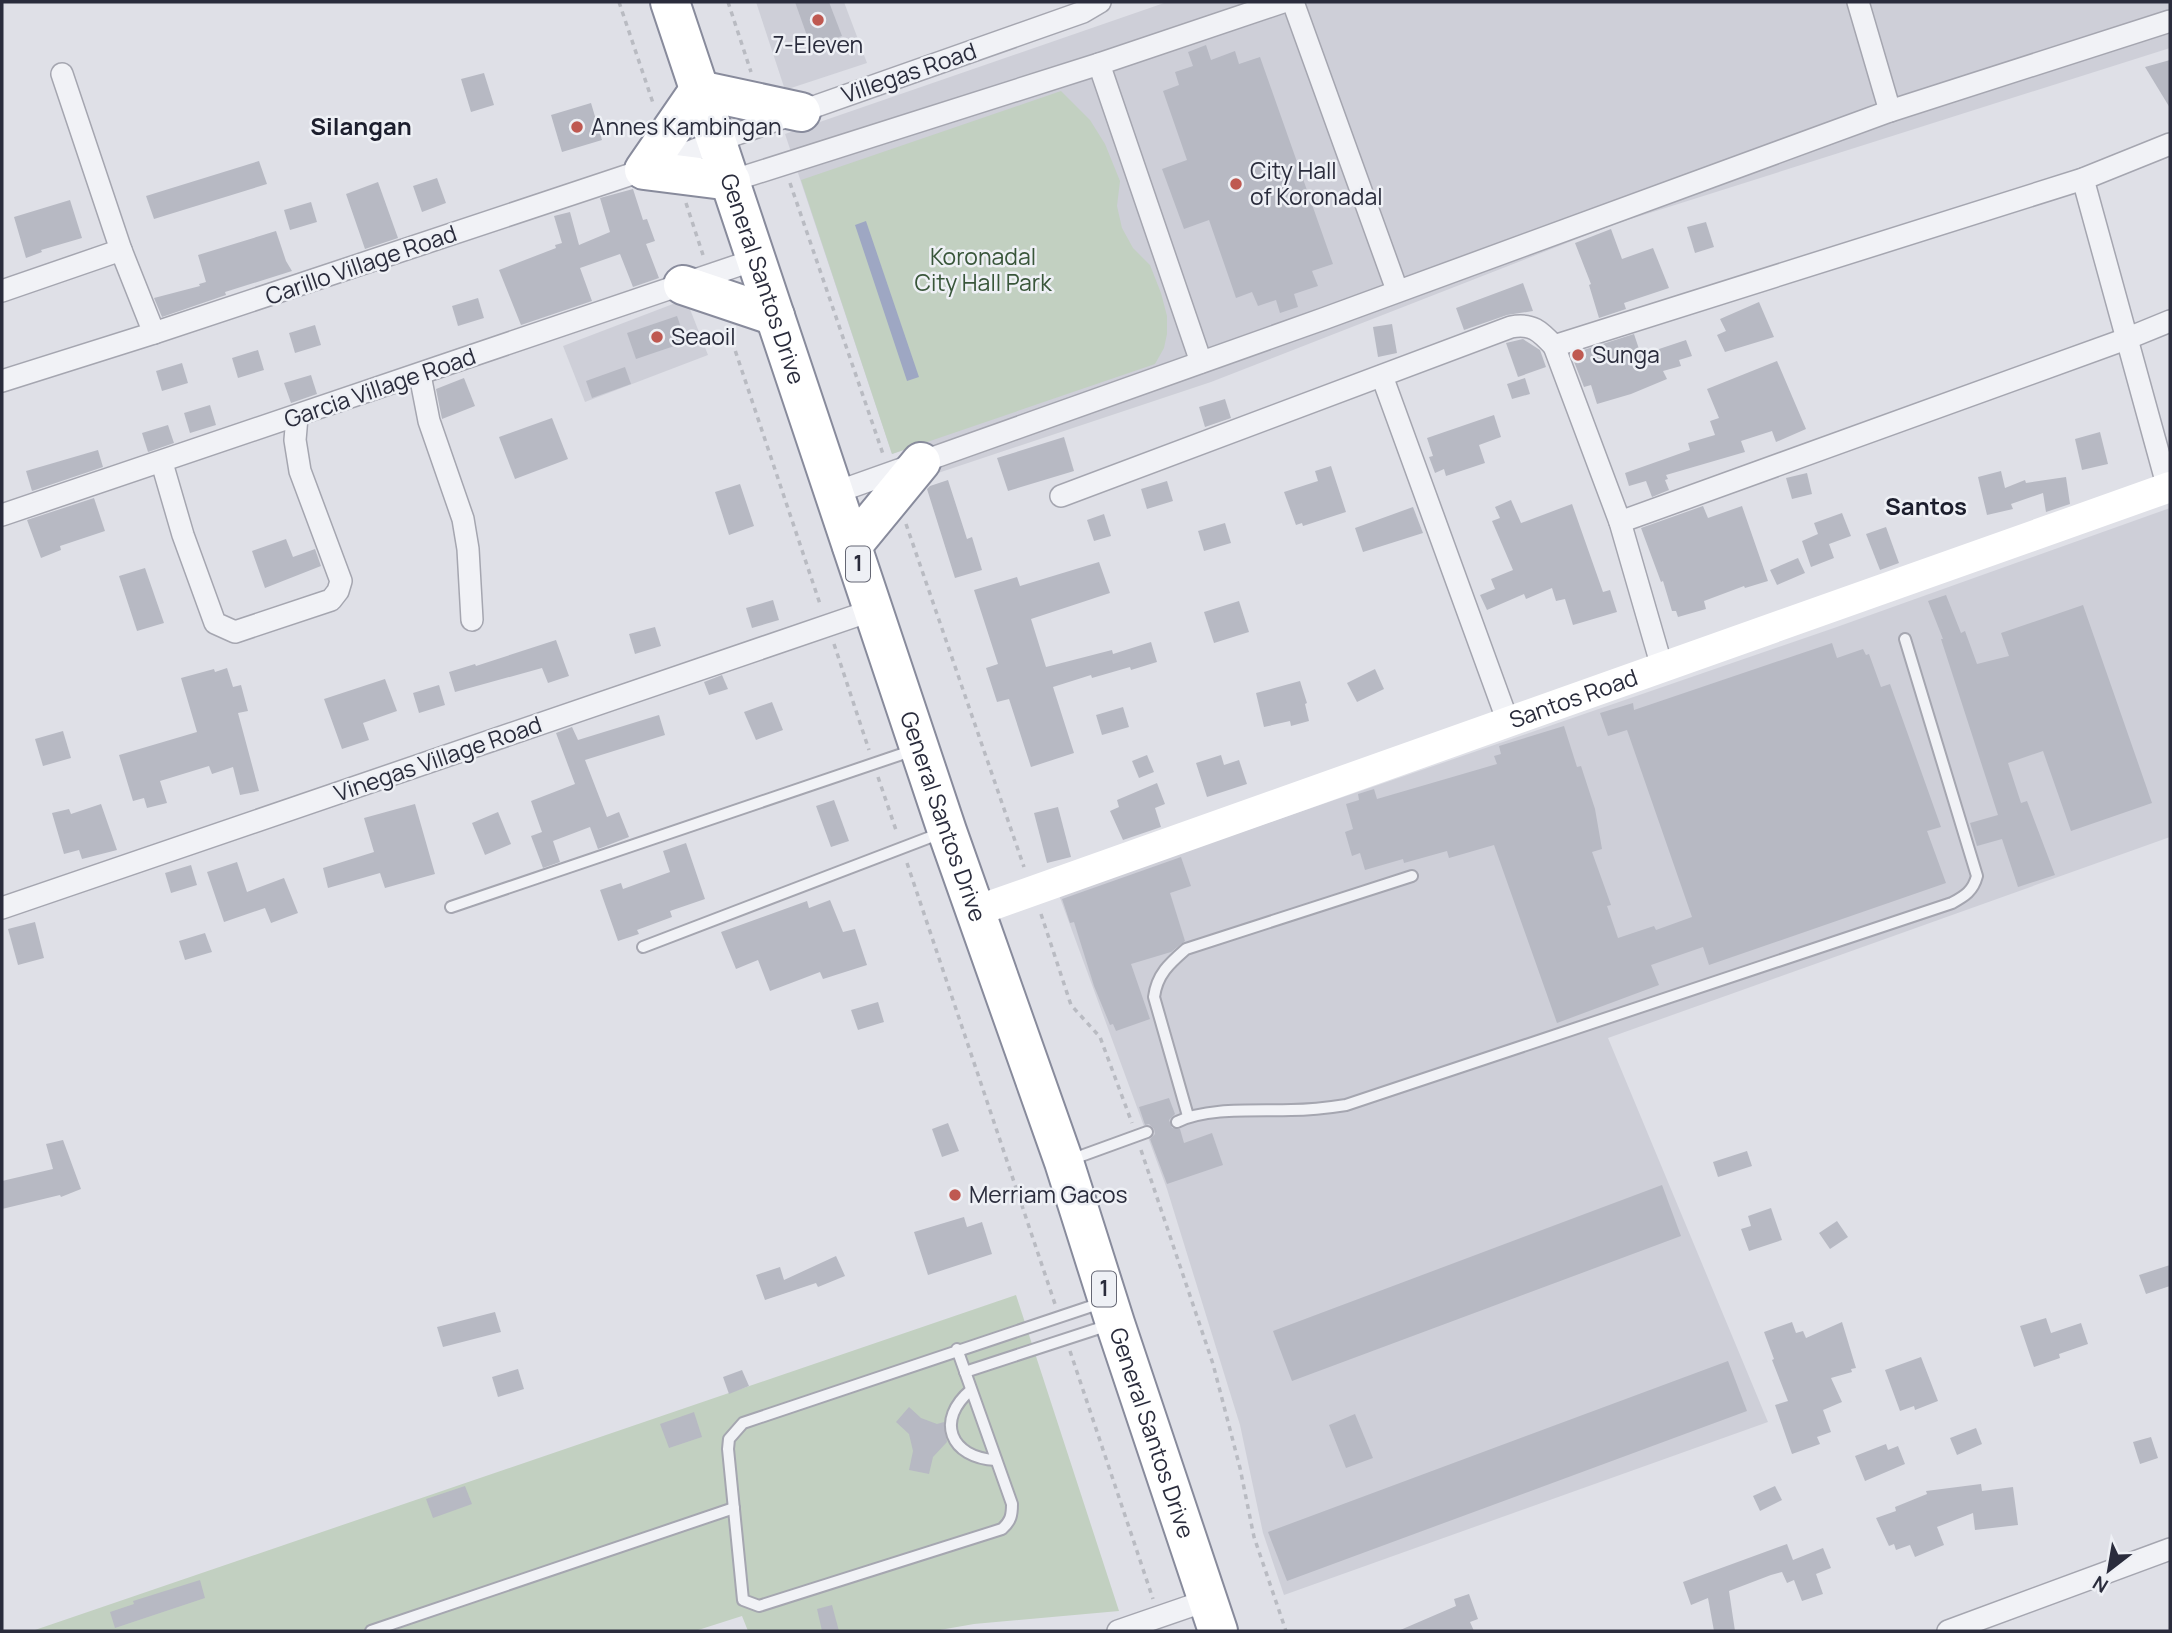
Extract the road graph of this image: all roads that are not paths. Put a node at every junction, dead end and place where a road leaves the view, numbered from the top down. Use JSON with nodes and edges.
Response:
{"nodes":[{"id":1,"x":670,"y":2,"type":"edge"},
{"id":2,"x":1100,"y":2,"type":"edge"},
{"id":3,"x":1283,"y":2,"type":"edge"},
{"id":4,"x":1293,"y":2,"type":"edge"},
{"id":5,"x":1858,"y":2,"type":"edge"},
{"id":6,"x":2170,"y":21,"type":"edge"},
{"id":7,"x":1099,"y":64,"type":"junction"},
{"id":8,"x":62,"y":74,"type":"dead end"},
{"id":9,"x":699,"y":90,"type":"junction"},
{"id":10,"x":1890,"y":111,"type":"junction"},
{"id":11,"x":801,"y":112,"type":"junction"},
{"id":12,"x":717,"y":141,"type":"junction"},
{"id":13,"x":2170,"y":144,"type":"edge"},
{"id":14,"x":644,"y":170,"type":"junction"},
{"id":15,"x":2083,"y":179,"type":"junction"},
{"id":16,"x":731,"y":181,"type":"junction"},
{"id":17,"x":121,"y":250,"type":"junction"},
{"id":18,"x":757,"y":259,"type":"junction"},
{"id":19,"x":703,"y":286,"type":"junction"},
{"id":20,"x":1397,"y":290,"type":"junction"},
{"id":21,"x":2,"y":291,"type":"edge"},
{"id":22,"x":775,"y":316,"type":"junction"},
{"id":23,"x":2170,"y":321,"type":"edge"},
{"id":24,"x":154,"y":333,"type":"junction"},
{"id":25,"x":2126,"y":339,"type":"junction"},
{"id":26,"x":1554,"y":346,"type":"junction"},
{"id":27,"x":1200,"y":362,"type":"junction"},
{"id":28,"x":420,"y":375,"type":"junction"},
{"id":29,"x":1382,"y":376,"type":"junction"},
{"id":30,"x":2,"y":381,"type":"edge"},
{"id":31,"x":297,"y":416,"type":"junction"},
{"id":32,"x":903,"y":462,"type":"junction"},
{"id":33,"x":162,"y":463,"type":"junction"},
{"id":34,"x":2169,"y":488,"type":"edge"},
{"id":35,"x":834,"y":493,"type":"junction"},
{"id":36,"x":1061,"y":496,"type":"dead end"},
{"id":37,"x":2,"y":515,"type":"edge"},
{"id":38,"x":1620,"y":522,"type":"junction"},
{"id":39,"x":852,"y":546,"type":"junction"},
{"id":40,"x":873,"y":610,"type":"junction"},
{"id":41,"x":472,"y":620,"type":"dead end"},
{"id":42,"x":1905,"y":639,"type":"dead end"},
{"id":43,"x":1662,"y":667,"type":"junction"},
{"id":44,"x":1508,"y":722,"type":"junction"},
{"id":45,"x":920,"y":748,"type":"junction"},
{"id":46,"x":947,"y":831,"type":"junction"},
{"id":47,"x":1412,"y":876,"type":"dead end"},
{"id":48,"x":452,"y":907,"type":"dead end"},
{"id":49,"x":2,"y":908,"type":"edge"},
{"id":50,"x":976,"y":911,"type":"junction"},
{"id":51,"x":643,"y":947,"type":"dead end"},
{"id":52,"x":1188,"y":1116,"type":"junction"},
{"id":53,"x":1177,"y":1122,"type":"dead end"},
{"id":54,"x":1142,"y":1133,"type":"road end"},
{"id":55,"x":1064,"y":1162,"type":"junction"},
{"id":56,"x":1111,"y":1312,"type":"junction"},
{"id":57,"x":957,"y":1349,"type":"junction"},
{"id":58,"x":965,"y":1372,"type":"junction"},
{"id":59,"x":971,"y":1390,"type":"junction"},
{"id":60,"x":996,"y":1460,"type":"junction"},
{"id":61,"x":734,"y":1508,"type":"junction"},
{"id":62,"x":2170,"y":1549,"type":"edge"},
{"id":63,"x":1213,"y":1615,"type":"edge"},
{"id":64,"x":371,"y":1631,"type":"edge"},
{"id":65,"x":1118,"y":1631,"type":"edge"},
{"id":66,"x":1948,"y":1631,"type":"edge"}],
"edges":[{"from":1,"to":9,"type":"highway","name":"General Santos Drive","number":"1"},
{"from":2,"to":11,"type":"street","name":"Villegas Road"},
{"from":3,"to":7,"type":"street"},
{"from":4,"to":20,"type":"street"},
{"from":5,"to":10,"type":"street"},
{"from":6,"to":10,"type":"street"},
{"from":7,"to":16,"type":"street"},
{"from":7,"to":27,"type":"street"},
{"from":8,"to":17,"type":"street"},
{"from":9,"to":11,"type":"highway"},
{"from":9,"to":12,"type":"highway","name":"General Santos Drive","number":"1"},
{"from":9,"to":14,"type":"highway"},
{"from":10,"to":20,"type":"street"},
{"from":11,"to":12,"type":"street","name":"Villegas Road"},
{"from":12,"to":14,"type":"street","name":"Carillo Village Road"},
{"from":12,"to":16,"type":"highway","name":"General Santos Drive","number":"1"},
{"from":13,"to":15,"type":"street"},
{"from":14,"to":16,"type":"highway"},
{"from":14,"to":24,"type":"street","name":"Carillo Village Road"},
{"from":15,"to":25,"type":"street"},
{"from":15,"to":26,"type":"street"},
{"from":16,"to":18,"type":"highway","name":"General Santos Drive","number":"1"},
{"from":17,"to":21,"type":"street"},
{"from":17,"to":24,"type":"street"},
{"from":18,"to":19,"type":"street","name":"Garcia Village Road"},
{"from":18,"to":22,"type":"highway","name":"General Santos Drive","number":"1"},
{"from":19,"to":22,"type":"highway"},
{"from":19,"to":28,"type":"street","name":"Garcia Village Road"},
{"from":20,"to":27,"type":"street"},
{"from":22,"to":35,"type":"highway","name":"General Santos Drive","number":"1"},
{"from":23,"to":25,"type":"street"},
{"from":24,"to":30,"type":"street","name":"Carillo Village Road"},
{"from":25,"to":34,"type":"street"},
{"from":25,"to":38,"type":"street"},
{"from":26,"to":29,"type":"street"},
{"from":26,"to":38,"type":"street"},
{"from":27,"to":32,"type":"street"},
{"from":28,"to":31,"type":"street","name":"Garcia Village Road"},
{"from":28,"to":41,"type":"street"},
{"from":29,"to":36,"type":"street"},
{"from":29,"to":44,"type":"street"},
{"from":31,"to":33,"type":"street","name":"Garcia Village Road"},
{"from":31,"to":33,"type":"street"},
{"from":32,"to":35,"type":"street"},
{"from":32,"to":39,"type":"highway"},
{"from":33,"to":37,"type":"street","name":"Garcia Village Road"},
{"from":34,"to":43,"type":"street","name":"Santos Road"},
{"from":35,"to":39,"type":"highway","name":"General Santos Drive","number":"1"},
{"from":38,"to":43,"type":"street"},
{"from":39,"to":40,"type":"highway","name":"General Santos Drive","number":"1"},
{"from":40,"to":45,"type":"highway","name":"General Santos Drive","number":"1"},
{"from":40,"to":49,"type":"street","name":"Vinegas Village Road"},
{"from":42,"to":52,"type":"lane"},
{"from":43,"to":44,"type":"street","name":"Santos Road"},
{"from":44,"to":50,"type":"street","name":"Santos Road"},
{"from":45,"to":46,"type":"highway","name":"General Santos Drive","number":"1"},
{"from":45,"to":48,"type":"lane"},
{"from":46,"to":50,"type":"highway","name":"General Santos Drive","number":"1"},
{"from":46,"to":51,"type":"lane"},
{"from":47,"to":52,"type":"lane"},
{"from":50,"to":55,"type":"highway","name":"General Santos Drive","number":"1"},
{"from":52,"to":53,"type":"lane"},
{"from":54,"to":55,"type":"lane"},
{"from":55,"to":56,"type":"highway","name":"General Santos Drive","number":"1"},
{"from":56,"to":57,"type":"lane"},
{"from":56,"to":58,"type":"lane"},
{"from":56,"to":63,"type":"highway","name":"General Santos Drive","number":"1"},
{"from":57,"to":58,"type":"lane"},
{"from":57,"to":61,"type":"lane"},
{"from":58,"to":59,"type":"lane"},
{"from":59,"to":60,"type":"lane"},
{"from":59,"to":60,"type":"lane"},
{"from":60,"to":61,"type":"lane"},
{"from":61,"to":64,"type":"lane"},
{"from":62,"to":66,"type":"street"},
{"from":63,"to":65,"type":"street"}]}
